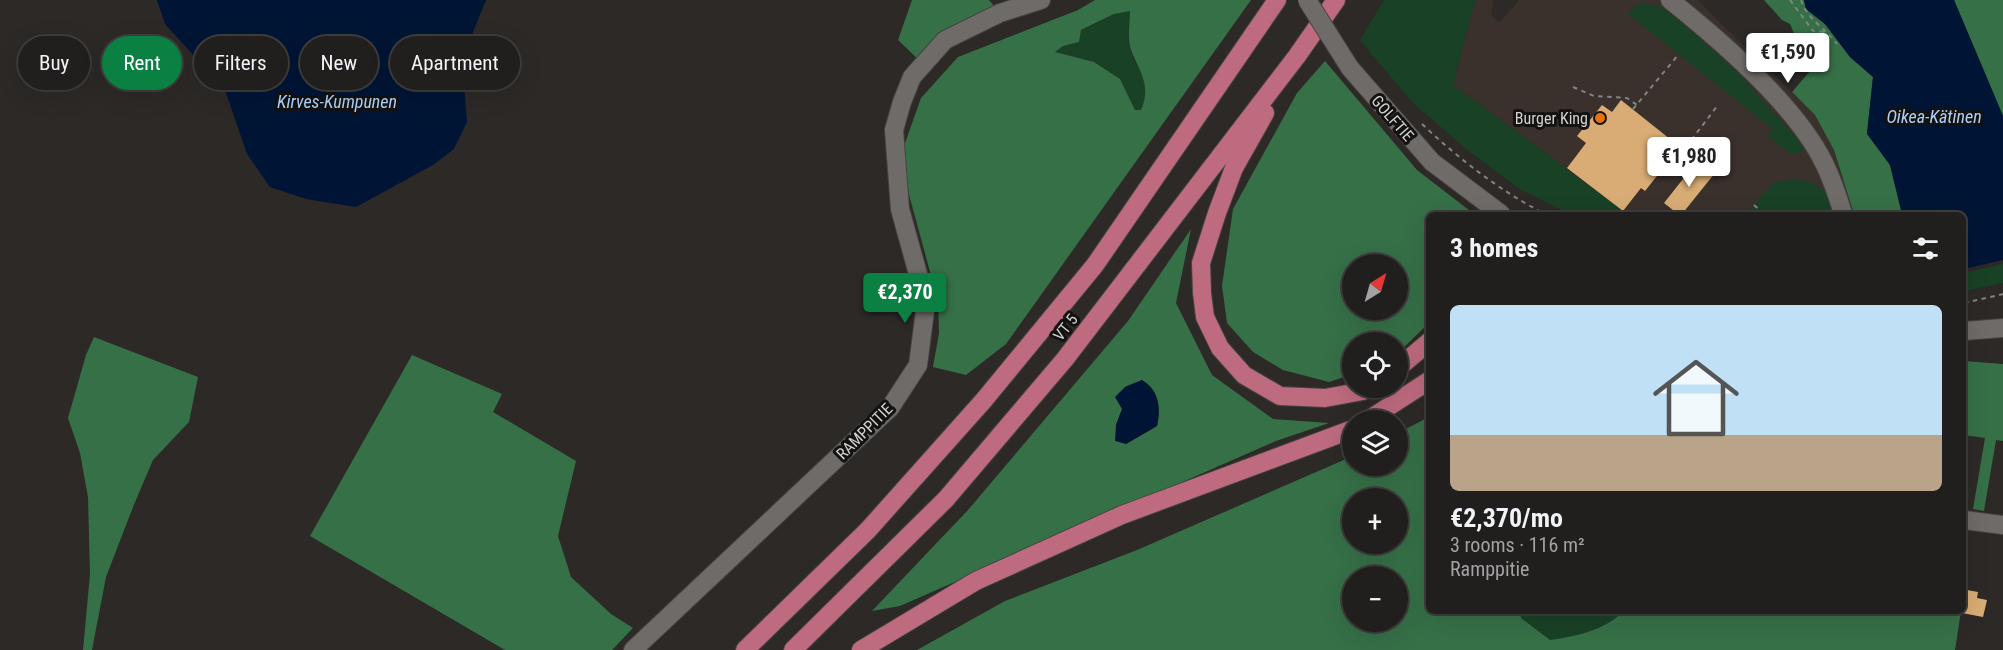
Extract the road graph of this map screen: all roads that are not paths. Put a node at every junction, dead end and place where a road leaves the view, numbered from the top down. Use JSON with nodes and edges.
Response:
{"nodes":[{"id":1,"x":1041,"y":0,"type":"edge"},
{"id":2,"x":1277,"y":0,"type":"edge"},
{"id":3,"x":1307,"y":0,"type":"edge"},
{"id":4,"x":1336,"y":0,"type":"edge"},
{"id":5,"x":1670,"y":0,"type":"edge"},
{"id":6,"x":998,"y":7,"type":"edge"},
{"id":7,"x":1297,"y":56,"type":"junction"},
{"id":8,"x":1498,"y":212,"type":"edge"},
{"id":9,"x":1843,"y":212,"type":"edge"},
{"id":10,"x":2003,"y":328,"type":"edge"},
{"id":11,"x":1966,"y":331,"type":"edge"},
{"id":12,"x":1426,"y":344,"type":"edge"},
{"id":13,"x":1408,"y":360,"type":"edge"},
{"id":14,"x":1426,"y":383,"type":"edge"},
{"id":15,"x":1342,"y":395,"type":"edge"},
{"id":16,"x":1384,"y":410,"type":"edge"},
{"id":17,"x":1342,"y":433,"type":"edge"},
{"id":18,"x":1966,"y":520,"type":"edge"},
{"id":19,"x":2003,"y":525,"type":"edge"},
{"id":20,"x":633,"y":650,"type":"edge"},
{"id":21,"x":745,"y":650,"type":"edge"},
{"id":22,"x":793,"y":650,"type":"edge"},
{"id":23,"x":861,"y":650,"type":"edge"}],
"edges":[{"from":1,"to":6,"type":"street","name":"RAMPPITIE"},
{"from":2,"to":21,"type":"highway","name":"VT 5"},
{"from":3,"to":8,"type":"street","name":"GOLFTIE","bridge":true},
{"from":4,"to":7,"type":"highway","name":"VT 5"},
{"from":5,"to":9,"type":"street"},
{"from":6,"to":20,"type":"street","name":"RAMPPITIE"},
{"from":7,"to":15,"type":"highway"},
{"from":7,"to":22,"type":"highway","name":"VT 5"},
{"from":10,"to":11,"type":"street"},
{"from":12,"to":13,"type":"highway"},
{"from":14,"to":16,"type":"highway"},
{"from":17,"to":23,"type":"highway"},
{"from":18,"to":19,"type":"street"}]}
